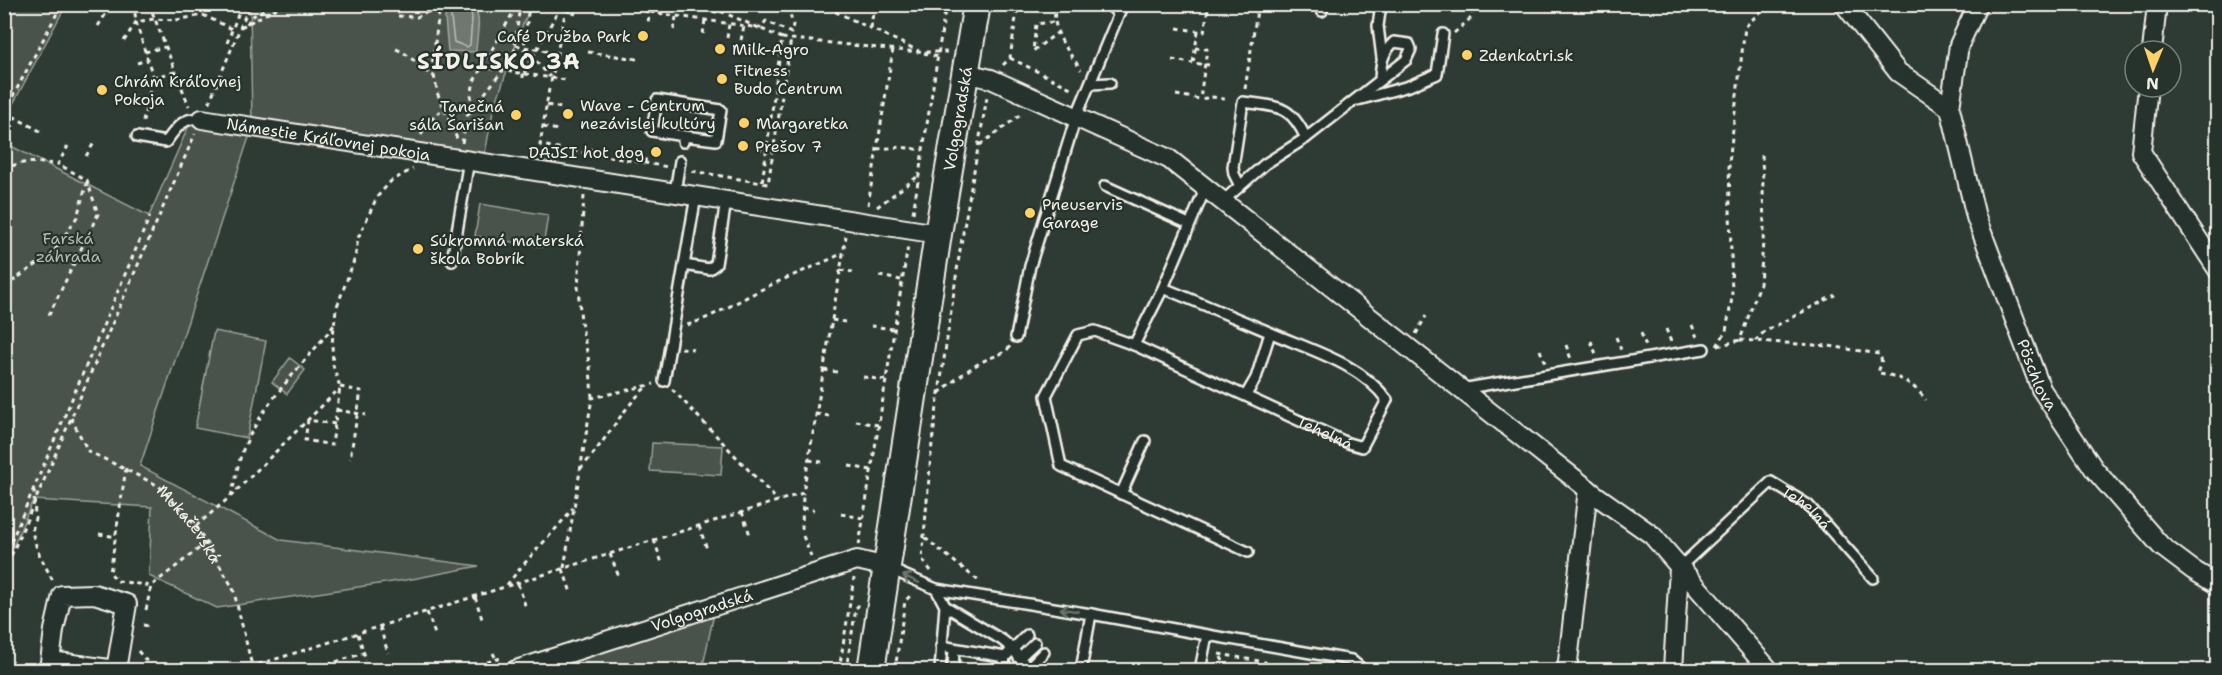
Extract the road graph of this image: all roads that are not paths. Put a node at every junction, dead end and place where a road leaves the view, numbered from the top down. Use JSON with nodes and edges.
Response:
{"nodes":[{"id":1,"x":977,"y":4,"type":"edge"},
{"id":2,"x":1108,"y":4,"type":"edge"},
{"id":3,"x":1123,"y":4,"type":"edge"},
{"id":4,"x":1381,"y":4,"type":"edge"},
{"id":5,"x":1844,"y":4,"type":"edge"},
{"id":6,"x":1977,"y":4,"type":"edge"},
{"id":7,"x":2157,"y":4,"type":"edge"},
{"id":8,"x":1119,"y":14,"type":"junction"},
{"id":9,"x":1442,"y":39,"type":"road end"},
{"id":10,"x":2153,"y":39,"type":"edge"},
{"id":11,"x":1382,"y":58,"type":"junction"},
{"id":12,"x":966,"y":73,"type":"junction"},
{"id":13,"x":1380,"y":79,"type":"junction"},
{"id":14,"x":1110,"y":83,"type":"dead end"},
{"id":15,"x":1091,"y":84,"type":"junction"},
{"id":16,"x":2147,"y":99,"type":"edge"},
{"id":17,"x":1355,"y":100,"type":"junction"},
{"id":18,"x":1950,"y":108,"type":"junction"},
{"id":19,"x":198,"y":117,"type":"joint"},
{"id":20,"x":1076,"y":117,"type":"junction"},
{"id":21,"x":137,"y":137,"type":"dead end"},
{"id":22,"x":1306,"y":138,"type":"junction"},
{"id":23,"x":683,"y":139,"type":"joint"},
{"id":24,"x":464,"y":159,"type":"junction"},
{"id":25,"x":679,"y":165,"type":"road end"},
{"id":26,"x":1105,"y":186,"type":"dead end"},
{"id":27,"x":1240,"y":186,"type":"junction"},
{"id":28,"x":1206,"y":187,"type":"junction"},
{"id":29,"x":675,"y":192,"type":"junction"},
{"id":30,"x":696,"y":196,"type":"junction"},
{"id":31,"x":726,"y":201,"type":"junction"},
{"id":32,"x":1223,"y":201,"type":"junction"},
{"id":33,"x":1189,"y":224,"type":"junction"},
{"id":34,"x":938,"y":234,"type":"junction"},
{"id":35,"x":452,"y":261,"type":"dead end"},
{"id":36,"x":684,"y":265,"type":"junction"},
{"id":37,"x":2217,"y":270,"type":"edge"},
{"id":38,"x":1163,"y":288,"type":"junction"},
{"id":39,"x":1270,"y":333,"type":"junction"},
{"id":40,"x":1016,"y":337,"type":"road end"},
{"id":41,"x":1134,"y":345,"type":"junction"},
{"id":42,"x":1701,"y":346,"type":"road end"},
{"id":43,"x":664,"y":381,"type":"road end"},
{"id":44,"x":1461,"y":389,"type":"junction"},
{"id":45,"x":1246,"y":395,"type":"junction"},
{"id":46,"x":1145,"y":441,"type":"dead end"},
{"id":47,"x":1588,"y":489,"type":"junction"},
{"id":48,"x":1121,"y":494,"type":"junction"},
{"id":49,"x":1248,"y":552,"type":"dead end"},
{"id":50,"x":887,"y":567,"type":"junction"},
{"id":51,"x":1679,"y":568,"type":"junction"},
{"id":52,"x":1873,"y":578,"type":"dead end"},
{"id":53,"x":2217,"y":585,"type":"edge"},
{"id":54,"x":936,"y":589,"type":"junction"},
{"id":55,"x":945,"y":606,"type":"junction"},
{"id":56,"x":1091,"y":614,"type":"junction"},
{"id":57,"x":1028,"y":635,"type":"dead end"},
{"id":58,"x":1207,"y":635,"type":"junction"},
{"id":59,"x":1035,"y":643,"type":"dead end"},
{"id":60,"x":941,"y":646,"type":"junction"},
{"id":61,"x":1012,"y":648,"type":"junction"},
{"id":62,"x":1044,"y":652,"type":"dead end"},
{"id":63,"x":954,"y":653,"type":"junction"},
{"id":64,"x":1005,"y":657,"type":"junction"},
{"id":65,"x":50,"y":666,"type":"edge"},
{"id":66,"x":1024,"y":666,"type":"edge"},
{"id":67,"x":516,"y":670,"type":"edge"},
{"id":68,"x":871,"y":670,"type":"edge"},
{"id":69,"x":940,"y":670,"type":"edge"},
{"id":70,"x":954,"y":670,"type":"edge"},
{"id":71,"x":958,"y":670,"type":"edge"},
{"id":72,"x":1003,"y":670,"type":"edge"},
{"id":73,"x":1082,"y":670,"type":"edge"},
{"id":74,"x":1200,"y":670,"type":"edge"},
{"id":75,"x":1363,"y":670,"type":"edge"},
{"id":76,"x":1567,"y":670,"type":"edge"},
{"id":77,"x":1673,"y":670,"type":"edge"},
{"id":78,"x":1770,"y":670,"type":"edge"}],
"edges":[{"from":1,"to":12,"type":"street","name":"Volgogradská"},
{"from":2,"to":8,"type":"lane"},
{"from":3,"to":8,"type":"lane"},
{"from":4,"to":11,"type":"lane"},
{"from":5,"to":18,"type":"street"},
{"from":6,"to":18,"type":"street","name":"Pöschlova"},
{"from":7,"to":10,"type":"street"},
{"from":8,"to":15,"type":"lane"},
{"from":9,"to":17,"type":"lane"},
{"from":11,"to":13,"type":"lane"},
{"from":11,"to":13,"type":"lane"},
{"from":12,"to":20,"type":"street"},
{"from":12,"to":34,"type":"street","name":"Volgogradská"},
{"from":13,"to":17,"type":"lane"},
{"from":14,"to":15,"type":"lane"},
{"from":15,"to":20,"type":"lane"},
{"from":16,"to":37,"type":"street"},
{"from":17,"to":22,"type":"lane"},
{"from":18,"to":53,"type":"street","name":"Pöschlova"},
{"from":19,"to":21,"type":"lane","name":"Námestie Kráľovnej pokoja"},
{"from":19,"to":24,"type":"street","name":"Námestie Kráľovnej pokoja"},
{"from":20,"to":28,"type":"street"},
{"from":20,"to":40,"type":"lane"},
{"from":22,"to":27,"type":"lane"},
{"from":22,"to":27,"type":"lane"},
{"from":23,"to":23,"type":"lane"},
{"from":24,"to":29,"type":"street"},
{"from":24,"to":35,"type":"lane"},
{"from":25,"to":29,"type":"lane"},
{"from":26,"to":33,"type":"lane"},
{"from":27,"to":32,"type":"lane"},
{"from":28,"to":32,"type":"street"},
{"from":28,"to":33,"type":"lane"},
{"from":29,"to":30,"type":"street"},
{"from":30,"to":31,"type":"street"},
{"from":30,"to":36,"type":"lane"},
{"from":31,"to":34,"type":"street"},
{"from":31,"to":36,"type":"lane"},
{"from":32,"to":44,"type":"street"},
{"from":33,"to":38,"type":"lane"},
{"from":34,"to":50,"type":"street","name":"Volgogradská"},
{"from":36,"to":43,"type":"lane"},
{"from":38,"to":39,"type":"lane","name":"Tehelná"},
{"from":38,"to":41,"type":"lane"},
{"from":39,"to":45,"type":"lane"},
{"from":39,"to":45,"type":"lane","name":"Tehelná"},
{"from":41,"to":45,"type":"lane","name":"Tehelná"},
{"from":41,"to":48,"type":"lane","name":"Tehelná"},
{"from":42,"to":44,"type":"lane"},
{"from":44,"to":47,"type":"street"},
{"from":46,"to":48,"type":"lane"},
{"from":47,"to":51,"type":"street"},
{"from":47,"to":76,"type":"street"},
{"from":48,"to":49,"type":"lane"},
{"from":54,"to":50,"type":"lane","one_way":true},
{"from":50,"to":67,"type":"street","name":"Volgogradská"},
{"from":50,"to":68,"type":"street","name":"Volgogradská"},
{"from":51,"to":52,"type":"lane","name":"Tehelná"},
{"from":51,"to":77,"type":"street"},
{"from":51,"to":78,"type":"street"},
{"from":54,"to":55,"type":"lane"},
{"from":56,"to":54,"type":"lane","one_way":true},
{"from":55,"to":60,"type":"lane"},
{"from":55,"to":61,"type":"lane"},
{"from":56,"to":58,"type":"lane"},
{"from":56,"to":73,"type":"lane"},
{"from":57,"to":61,"type":"lane"},
{"from":58,"to":74,"type":"lane"},
{"from":58,"to":75,"type":"lane"},
{"from":59,"to":66,"type":"lane"},
{"from":60,"to":63,"type":"lane"},
{"from":60,"to":69,"type":"lane"},
{"from":61,"to":64,"type":"lane"},
{"from":61,"to":66,"type":"lane"},
{"from":62,"to":66,"type":"lane"},
{"from":63,"to":64,"type":"lane"},
{"from":63,"to":70,"type":"lane"},
{"from":63,"to":71,"type":"lane"},
{"from":64,"to":72,"type":"lane"},
{"from":65,"to":65,"type":"street"}]}
